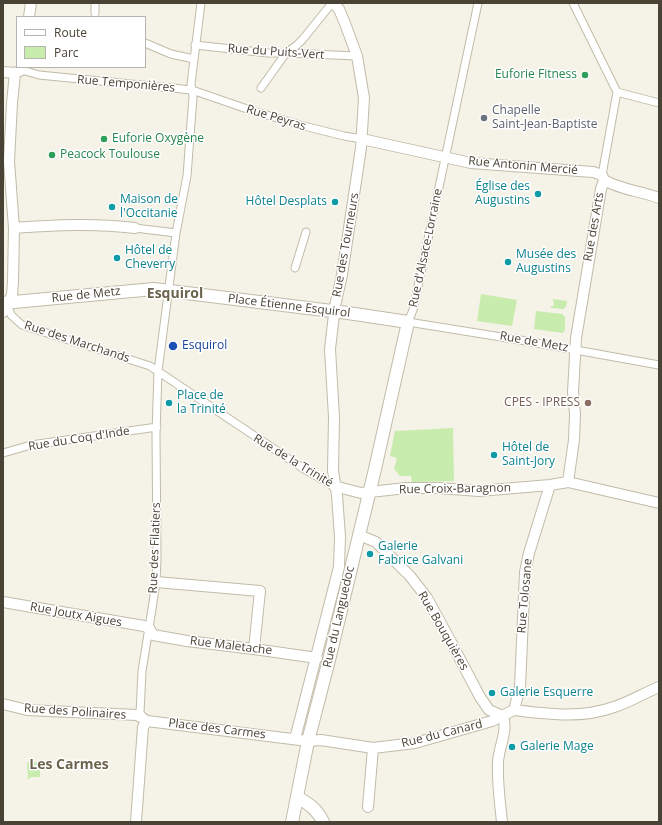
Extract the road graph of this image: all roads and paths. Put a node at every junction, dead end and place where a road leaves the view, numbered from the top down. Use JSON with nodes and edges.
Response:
{"nodes":[{"id":1,"x":31,"y":3,"type":"edge"},
{"id":2,"x":95,"y":3,"type":"edge"},
{"id":3,"x":201,"y":3,"type":"edge"},
{"id":4,"x":333,"y":3,"type":"edge"},
{"id":5,"x":478,"y":3,"type":"edge"},
{"id":6,"x":573,"y":3,"type":"edge"},
{"id":7,"x":29,"y":16,"type":"edge"},
{"id":8,"x":95,"y":16,"type":"edge"},
{"id":9,"x":146,"y":43,"type":"edge"},
{"id":10,"x":195,"y":45,"type":"junction"},
{"id":11,"x":286,"y":53,"type":"junction"},
{"id":12,"x":357,"y":56,"type":"junction"},
{"id":13,"x":194,"y":59,"type":"junction"},
{"id":14,"x":20,"y":70,"type":"edge"},
{"id":15,"x":3,"y":72,"type":"edge"},
{"id":16,"x":261,"y":88,"type":"dead end"},
{"id":17,"x":192,"y":90,"type":"junction"},
{"id":18,"x":617,"y":92,"type":"junction"},
{"id":19,"x":659,"y":103,"type":"edge"},
{"id":20,"x":362,"y":139,"type":"junction"},
{"id":21,"x":444,"y":158,"type":"junction"},
{"id":22,"x":603,"y":178,"type":"junction"},
{"id":23,"x":659,"y":198,"type":"edge"},
{"id":24,"x":14,"y":228,"type":"junction"},
{"id":25,"x":135,"y":228,"type":"joint"},
{"id":26,"x":306,"y":232,"type":"dead end"},
{"id":27,"x":176,"y":233,"type":"junction"},
{"id":28,"x":295,"y":268,"type":"dead end"},
{"id":29,"x":169,"y":291,"type":"junction"},
{"id":30,"x":4,"y":306,"type":"edge"},
{"id":31,"x":334,"y":311,"type":"junction"},
{"id":32,"x":408,"y":322,"type":"junction"},
{"id":33,"x":575,"y":349,"type":"junction"},
{"id":34,"x":659,"y":365,"type":"edge"},
{"id":35,"x":158,"y":371,"type":"junction"},
{"id":36,"x":156,"y":427,"type":"junction"},
{"id":37,"x":3,"y":453,"type":"edge"},
{"id":38,"x":568,"y":482,"type":"junction"},
{"id":39,"x":550,"y":485,"type":"junction"},
{"id":40,"x":334,"y":486,"type":"junction"},
{"id":41,"x":369,"y":492,"type":"junction"},
{"id":42,"x":659,"y":503,"type":"edge"},
{"id":43,"x":359,"y":535,"type":"junction"},
{"id":44,"x":156,"y":582,"type":"junction"},
{"id":45,"x":3,"y":602,"type":"edge"},
{"id":46,"x":149,"y":628,"type":"junction"},
{"id":47,"x":254,"y":649,"type":"junction"},
{"id":48,"x":317,"y":658,"type":"junction"},
{"id":49,"x":659,"y":687,"type":"edge"},
{"id":50,"x":3,"y":704,"type":"edge"},
{"id":51,"x":514,"y":710,"type":"junction"},
{"id":52,"x":503,"y":716,"type":"junction"},
{"id":53,"x":147,"y":721,"type":"junction"},
{"id":54,"x":295,"y":739,"type":"junction"},
{"id":55,"x":308,"y":741,"type":"junction"},
{"id":56,"x":373,"y":748,"type":"junction"},
{"id":57,"x":297,"y":797,"type":"junction"},
{"id":58,"x":368,"y":807,"type":"dead end"},
{"id":59,"x":136,"y":822,"type":"edge"},
{"id":60,"x":292,"y":822,"type":"edge"},
{"id":61,"x":323,"y":822,"type":"edge"},
{"id":62,"x":502,"y":822,"type":"edge"}],
"edges":[{"from":1,"to":7,"type":"street"},
{"from":2,"to":8,"type":"street"},
{"from":3,"to":10,"type":"street","name":"Rue des Filatiers"},
{"from":4,"to":11,"type":"street"},
{"from":4,"to":12,"type":"street","name":"Rue des Tourneurs"},
{"from":5,"to":21,"type":"street","name":"Rue d'Alsace-Lorraine"},
{"from":6,"to":18,"type":"street"},
{"from":9,"to":13,"type":"street"},
{"from":10,"to":11,"type":"street","name":"Rue du Puits-Vert"},
{"from":10,"to":13,"type":"street","name":"Rue des Filatiers"},
{"from":11,"to":12,"type":"street","name":"Rue du Puits-Vert"},
{"from":11,"to":16,"type":"street"},
{"from":12,"to":20,"type":"street","name":"Rue des Tourneurs"},
{"from":13,"to":17,"type":"street","name":"Rue des Filatiers"},
{"from":14,"to":15,"type":"street"},
{"from":14,"to":17,"type":"street","name":"Rue Temponières"},
{"from":14,"to":24,"type":"street"},
{"from":17,"to":20,"type":"street","name":"Rue Peyras"},
{"from":17,"to":27,"type":"street","name":"Rue des Filatiers"},
{"from":18,"to":19,"type":"street"},
{"from":18,"to":22,"type":"street","name":"Rue des Arts"},
{"from":20,"to":21,"type":"street","name":"Rue Antonin Mercié"},
{"from":20,"to":31,"type":"street","name":"Rue des Tourneurs"},
{"from":21,"to":22,"type":"street","name":"Rue Antonin Mercié"},
{"from":21,"to":32,"type":"street","name":"Rue d'Alsace-Lorraine"},
{"from":22,"to":23,"type":"street","name":"Rue Antonin Mercié"},
{"from":22,"to":33,"type":"street","name":"Rue des Arts"},
{"from":24,"to":25,"type":"street"},
{"from":24,"to":30,"type":"street"},
{"from":25,"to":27,"type":"street"},
{"from":26,"to":28,"type":"street"},
{"from":27,"to":29,"type":"street","name":"Rue des Filatiers"},
{"from":29,"to":30,"type":"street","name":"Rue de Metz"},
{"from":29,"to":31,"type":"street","name":"Place Étienne Esquirol"},
{"from":29,"to":35,"type":"street","name":"Rue des Filatiers"},
{"from":30,"to":35,"type":"street","name":"Rue des Marchands"},
{"from":31,"to":32,"type":"street","name":"Place Étienne Esquirol"},
{"from":31,"to":40,"type":"street","name":"Rue des Tourneurs"},
{"from":32,"to":33,"type":"street","name":"Rue de Metz"},
{"from":32,"to":41,"type":"street","name":"Rue d'Alsace-Lorraine"},
{"from":33,"to":34,"type":"street","name":"Rue de Metz"},
{"from":33,"to":38,"type":"street","name":"Rue des Arts"},
{"from":35,"to":36,"type":"street","name":"Rue des Filatiers"},
{"from":35,"to":40,"type":"street","name":"Rue de la Trinité"},
{"from":36,"to":37,"type":"street","name":"Rue du Coq d'Inde"},
{"from":36,"to":44,"type":"street","name":"Rue des Filatiers"},
{"from":38,"to":39,"type":"street","name":"Rue Croix-Baragnon"},
{"from":38,"to":42,"type":"street","name":"Rue Croix-Baragnon"},
{"from":39,"to":41,"type":"street","name":"Rue Croix-Baragnon"},
{"from":39,"to":51,"type":"street","name":"Rue Tolosane"},
{"from":40,"to":41,"type":"street","name":"Rue de la Trinité"},
{"from":40,"to":48,"type":"street","name":"Rue du Languedoc"},
{"from":41,"to":43,"type":"street","name":"Rue du Languedoc"},
{"from":43,"to":52,"type":"street","name":"Rue Bouquières"},
{"from":43,"to":55,"type":"street","name":"Rue du Languedoc"},
{"from":44,"to":46,"type":"street","name":"Rue des Filatiers"},
{"from":44,"to":47,"type":"street"},
{"from":45,"to":46,"type":"street","name":"Rue Joutx Aigues"},
{"from":46,"to":47,"type":"street","name":"Rue Maletache"},
{"from":46,"to":53,"type":"street","name":"Rue des Filatiers"},
{"from":47,"to":48,"type":"street","name":"Rue Maletache"},
{"from":48,"to":54,"type":"street","name":"Rue du Languedoc"},
{"from":49,"to":51,"type":"street"},
{"from":50,"to":53,"type":"street","name":"Rue des Polinaires"},
{"from":51,"to":52,"type":"street","name":"Rue du Canard"},
{"from":52,"to":56,"type":"street","name":"Rue du Canard"},
{"from":52,"to":62,"type":"street"},
{"from":53,"to":54,"type":"street","name":"Place des Carmes"},
{"from":53,"to":59,"type":"street"},
{"from":54,"to":55,"type":"street","name":"Place des Carmes"},
{"from":55,"to":56,"type":"street","name":"Rue du Canard"},
{"from":55,"to":57,"type":"street"},
{"from":56,"to":58,"type":"street"},
{"from":57,"to":60,"type":"street"},
{"from":57,"to":61,"type":"street"}]}
